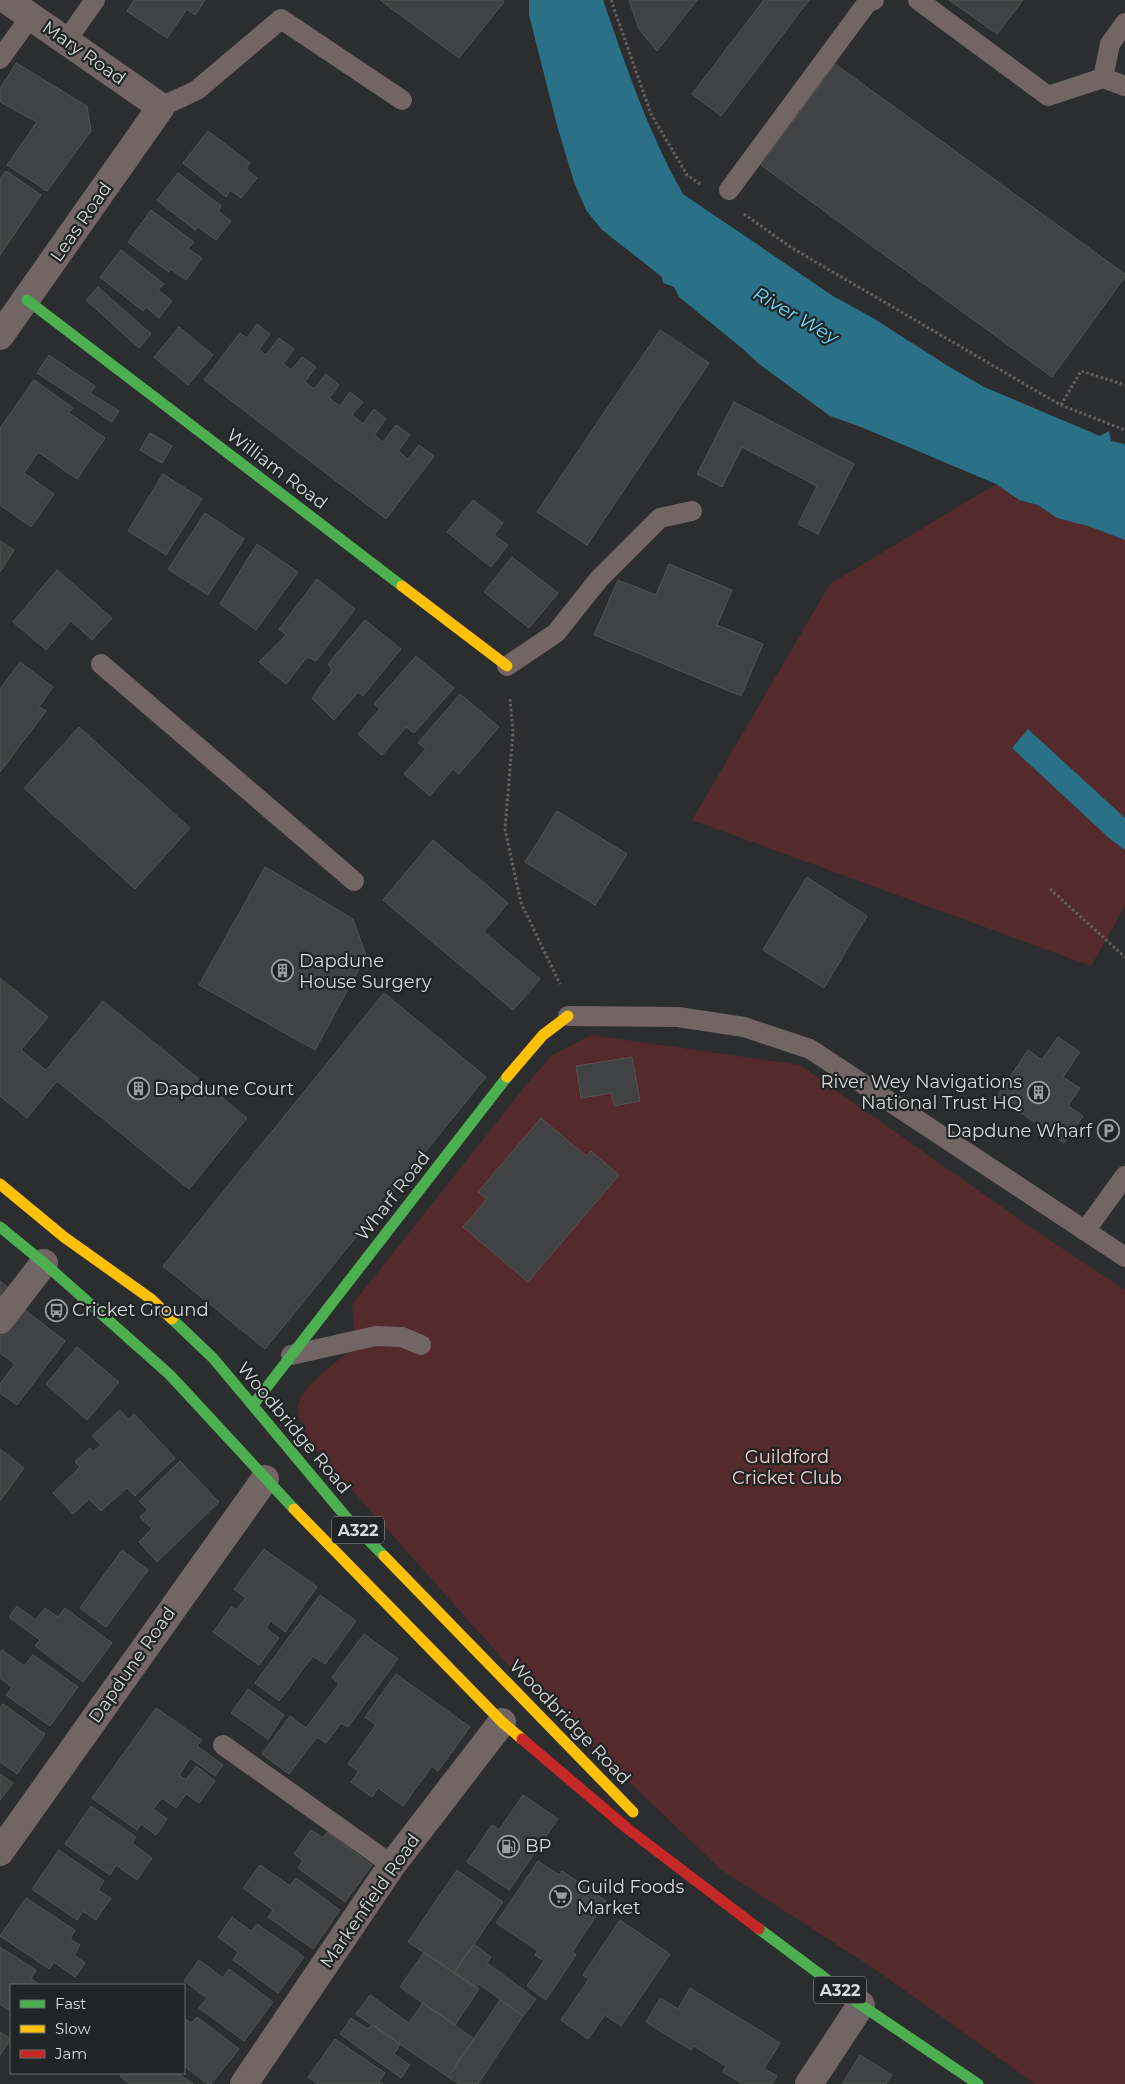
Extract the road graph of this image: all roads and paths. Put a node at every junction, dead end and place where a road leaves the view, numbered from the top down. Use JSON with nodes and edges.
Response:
{"nodes":[{"id":1,"x":7,"y":0,"type":"edge"},
{"id":2,"x":95,"y":0,"type":"edge"},
{"id":3,"x":611,"y":0,"type":"edge"},
{"id":4,"x":874,"y":0,"type":"edge"},
{"id":5,"x":918,"y":0,"type":"edge"},
{"id":6,"x":31,"y":16,"type":"junction"},
{"id":7,"x":1125,"y":23,"type":"edge"},
{"id":8,"x":66,"y":40,"type":"junction"},
{"id":9,"x":0,"y":59,"type":"edge"},
{"id":10,"x":1103,"y":78,"type":"junction"},
{"id":11,"x":1125,"y":86,"type":"edge"},
{"id":12,"x":402,"y":100,"type":"dead end"},
{"id":13,"x":161,"y":107,"type":"junction"},
{"id":14,"x":703,"y":186,"type":"dead end"},
{"id":15,"x":732,"y":199,"type":"joint"},
{"id":16,"x":27,"y":300,"type":"junction"},
{"id":17,"x":0,"y":336,"type":"edge"},
{"id":18,"x":1125,"y":385,"type":"edge"},
{"id":19,"x":1061,"y":405,"type":"junction"},
{"id":20,"x":1125,"y":430,"type":"edge"},
{"id":21,"x":692,"y":511,"type":"dead end"},
{"id":22,"x":102,"y":664,"type":"dead end"},
{"id":23,"x":507,"y":666,"type":"junction"},
{"id":24,"x":354,"y":880,"type":"dead end"},
{"id":25,"x":1050,"y":889,"type":"dead end"},
{"id":26,"x":1125,"y":957,"type":"edge"},
{"id":27,"x":568,"y":1016,"type":"junction"},
{"id":28,"x":1125,"y":1176,"type":"edge"},
{"id":29,"x":0,"y":1184,"type":"edge"},
{"id":30,"x":0,"y":1227,"type":"edge"},
{"id":31,"x":1085,"y":1231,"type":"junction"},
{"id":32,"x":1125,"y":1257,"type":"edge"},
{"id":33,"x":44,"y":1263,"type":"junction"},
{"id":34,"x":0,"y":1320,"type":"edge"},
{"id":35,"x":421,"y":1345,"type":"dead end"},
{"id":36,"x":291,"y":1355,"type":"junction"},
{"id":37,"x":253,"y":1405,"type":"junction"},
{"id":38,"x":265,"y":1479,"type":"junction"},
{"id":39,"x":502,"y":1722,"type":"junction"},
{"id":40,"x":224,"y":1746,"type":"dead end"},
{"id":41,"x":638,"y":1818,"type":"dead end"},
{"id":42,"x":652,"y":1832,"type":"dead end"},
{"id":43,"x":0,"y":1852,"type":"edge"},
{"id":44,"x":392,"y":1865,"type":"junction"},
{"id":45,"x":706,"y":1889,"type":"junction"},
{"id":46,"x":862,"y":2005,"type":"junction"},
{"id":47,"x":244,"y":2084,"type":"edge"},
{"id":48,"x":809,"y":2084,"type":"edge"},
{"id":49,"x":978,"y":2084,"type":"edge"}],
"edges":[{"from":1,"to":6,"type":"street","name":"Mary Road"},
{"from":2,"to":8,"type":"lane"},
{"from":3,"to":14,"type":"path"},
{"from":4,"to":15,"type":"lane"},
{"from":5,"to":10,"type":"lane"},
{"from":6,"to":8,"type":"street","name":"Mary Road"},
{"from":6,"to":9,"type":"lane"},
{"from":7,"to":10,"type":"lane"},
{"from":8,"to":13,"type":"street","name":"Mary Road"},
{"from":10,"to":11,"type":"lane"},
{"from":12,"to":13,"type":"lane"},
{"from":13,"to":16,"type":"street","name":"Leas Road"},
{"from":15,"to":19,"type":"path"},
{"from":16,"to":17,"type":"street","name":"Leas Road"},
{"from":16,"to":23,"type":"main road","name":"William Road"},
{"from":18,"to":19,"type":"path"},
{"from":19,"to":20,"type":"path"},
{"from":21,"to":23,"type":"lane"},
{"from":22,"to":24,"type":"lane"},
{"from":23,"to":27,"type":"path"},
{"from":25,"to":26,"type":"path"},
{"from":27,"to":31,"type":"lane"},
{"from":27,"to":36,"type":"main road","name":"Wharf Road"},
{"from":28,"to":31,"type":"lane"},
{"from":29,"to":37,"type":"main road","name":"Woodbridge Road","number":"A322"},
{"from":30,"to":33,"type":"main road","name":"Woodbridge Road","number":"A322"},
{"from":31,"to":32,"type":"lane"},
{"from":33,"to":34,"type":"street"},
{"from":33,"to":38,"type":"main road","name":"Woodbridge Road","number":"A322"},
{"from":35,"to":36,"type":"lane"},
{"from":36,"to":37,"type":"main road","name":"Wharf Road"},
{"from":37,"to":41,"type":"main road","name":"Woodbridge Road","number":"A322"},
{"from":38,"to":39,"type":"main road","name":"Woodbridge Road","number":"A322"},
{"from":38,"to":43,"type":"street","name":"Dapdune Road"},
{"from":39,"to":44,"type":"street","name":"Markenfield Road"},
{"from":39,"to":45,"type":"main road","name":"Woodbridge Road","number":"A322"},
{"from":40,"to":44,"type":"lane"},
{"from":42,"to":45,"type":"main road","name":"Woodbridge Road","number":"A322"},
{"from":44,"to":47,"type":"street","name":"Markenfield Road"},
{"from":45,"to":46,"type":"main road","name":"Woodbridge Road","number":"A322"},
{"from":46,"to":48,"type":"street"},
{"from":46,"to":49,"type":"main road","name":"Woodbridge Road","number":"A322"}]}
